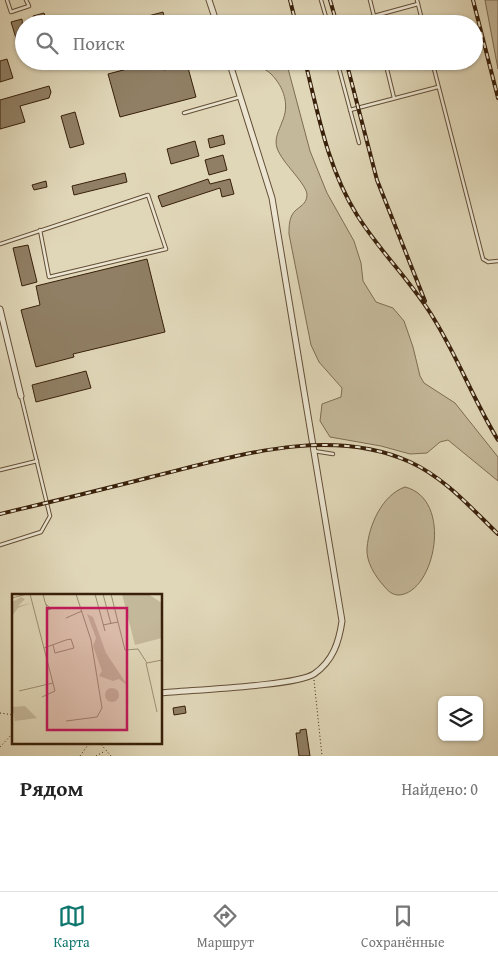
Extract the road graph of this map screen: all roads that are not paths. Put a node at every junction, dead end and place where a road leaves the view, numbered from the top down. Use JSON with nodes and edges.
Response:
{"nodes":[{"id":1,"x":7,"y":0,"type":"edge"},
{"id":2,"x":26,"y":0,"type":"edge"},
{"id":3,"x":209,"y":0,"type":"edge"},
{"id":4,"x":321,"y":0,"type":"edge"},
{"id":5,"x":370,"y":0,"type":"edge"},
{"id":6,"x":417,"y":0,"type":"edge"},
{"id":7,"x":418,"y":4,"type":"junction"},
{"id":8,"x":214,"y":15,"type":"edge"},
{"id":9,"x":325,"y":15,"type":"edge"},
{"id":10,"x":374,"y":15,"type":"edge"},
{"id":11,"x":378,"y":15,"type":"edge"},
{"id":12,"x":421,"y":15,"type":"edge"},
{"id":13,"x":232,"y":70,"type":"edge"},
{"id":14,"x":340,"y":70,"type":"edge"},
{"id":15,"x":387,"y":70,"type":"edge"},
{"id":16,"x":434,"y":70,"type":"edge"},
{"id":17,"x":439,"y":87,"type":"junction"},
{"id":18,"x":240,"y":97,"type":"junction"},
{"id":19,"x":394,"y":98,"type":"junction"},
{"id":20,"x":350,"y":110,"type":"junction"},
{"id":21,"x":184,"y":113,"type":"dead end"},
{"id":22,"x":359,"y":143,"type":"dead end"},
{"id":23,"x":40,"y":230,"type":"junction"},
{"id":24,"x":0,"y":244,"type":"edge"},
{"id":25,"x":498,"y":261,"type":"edge"},
{"id":26,"x":0,"y":309,"type":"edge"},
{"id":27,"x":21,"y":396,"type":"joint"},
{"id":28,"x":314,"y":451,"type":"junction"},
{"id":29,"x":333,"y":454,"type":"dead end"},
{"id":30,"x":37,"y":461,"type":"junction"},
{"id":31,"x":0,"y":470,"type":"edge"},
{"id":32,"x":0,"y":545,"type":"edge"},
{"id":33,"x":162,"y":693,"type":"edge"}],
"edges":[{"from":1,"to":2,"type":"lane"},
{"from":3,"to":8,"type":"street"},
{"from":4,"to":9,"type":"lane"},
{"from":5,"to":10,"type":"lane"},
{"from":6,"to":7,"type":"lane"},
{"from":7,"to":11,"type":"lane"},
{"from":7,"to":12,"type":"lane"},
{"from":13,"to":18,"type":"street"},
{"from":14,"to":20,"type":"lane"},
{"from":15,"to":19,"type":"lane"},
{"from":16,"to":17,"type":"lane"},
{"from":17,"to":19,"type":"lane"},
{"from":17,"to":25,"type":"lane"},
{"from":18,"to":21,"type":"lane"},
{"from":18,"to":28,"type":"street"},
{"from":19,"to":20,"type":"lane"},
{"from":20,"to":22,"type":"lane"},
{"from":23,"to":23,"type":"lane"},
{"from":23,"to":24,"type":"lane"},
{"from":26,"to":27,"type":"street"},
{"from":27,"to":30,"type":"lane"},
{"from":28,"to":29,"type":"lane"},
{"from":28,"to":33,"type":"street"},
{"from":30,"to":31,"type":"lane"},
{"from":30,"to":32,"type":"lane"}]}
